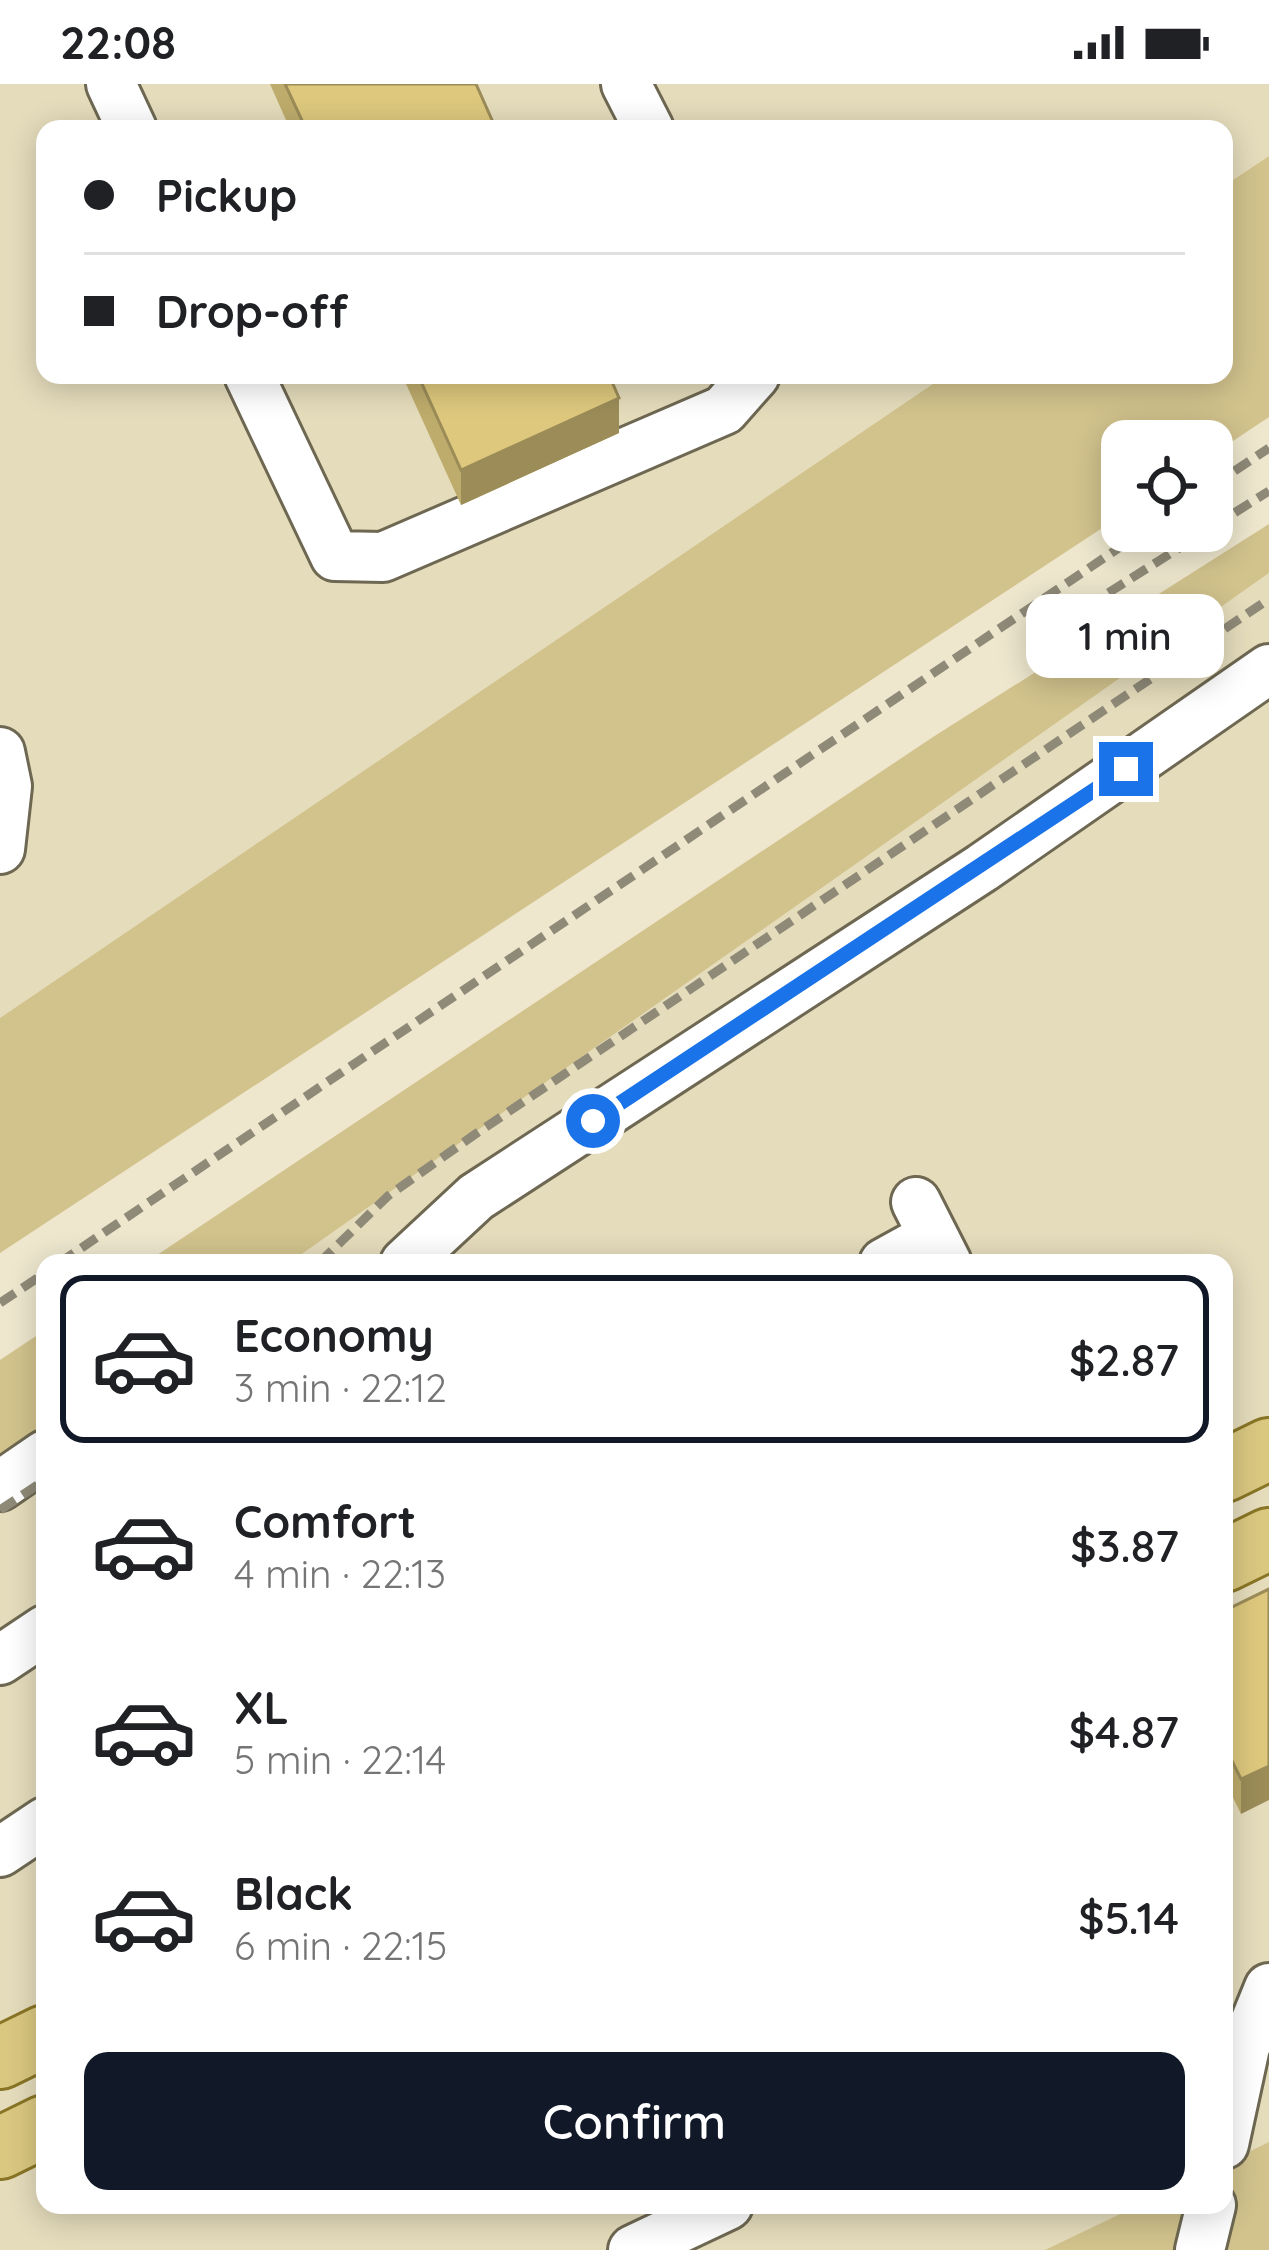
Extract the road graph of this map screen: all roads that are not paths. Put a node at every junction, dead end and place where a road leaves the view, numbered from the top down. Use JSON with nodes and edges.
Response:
{"nodes":[{"id":1,"x":111,"y":84,"type":"edge"},
{"id":2,"x":626,"y":84,"type":"edge"},
{"id":3,"x":128,"y":120,"type":"edge"},
{"id":4,"x":644,"y":120,"type":"edge"},
{"id":5,"x":253,"y":384,"type":"edge"},
{"id":6,"x":747,"y":384,"type":"edge"},
{"id":7,"x":1269,"y":669,"type":"edge"},
{"id":8,"x":0,"y":752,"type":"edge"},
{"id":9,"x":0,"y":849,"type":"edge"},
{"id":10,"x":932,"y":1234,"type":"edge"},
{"id":11,"x":416,"y":1254,"type":"edge"},
{"id":12,"x":899,"y":1254,"type":"edge"},
{"id":13,"x":1269,"y":1449,"type":"edge"},
{"id":14,"x":36,"y":1461,"type":"edge"},
{"id":15,"x":1233,"y":1467,"type":"edge"},
{"id":16,"x":0,"y":1486,"type":"edge"},
{"id":17,"x":1269,"y":1539,"type":"edge"},
{"id":18,"x":1233,"y":1557,"type":"edge"},
{"id":19,"x":36,"y":1636,"type":"edge"},
{"id":20,"x":0,"y":1660,"type":"edge"},
{"id":21,"x":36,"y":1828,"type":"edge"},
{"id":22,"x":0,"y":1852,"type":"edge"},
{"id":23,"x":1269,"y":1988,"type":"edge"},
{"id":24,"x":36,"y":2040,"type":"edge"},
{"id":25,"x":0,"y":2058,"type":"edge"},
{"id":26,"x":1233,"y":2102,"type":"edge"},
{"id":27,"x":36,"y":2130,"type":"edge"},
{"id":28,"x":0,"y":2148,"type":"edge"},
{"id":29,"x":709,"y":2214,"type":"edge"},
{"id":30,"x":1209,"y":2214,"type":"edge"},
{"id":31,"x":633,"y":2250,"type":"edge"},
{"id":32,"x":1201,"y":2250,"type":"edge"}],
"edges":[{"from":1,"to":3,"type":"lane"},
{"from":2,"to":4,"type":"lane"},
{"from":5,"to":6,"type":"lane"},
{"from":7,"to":11,"type":"lane"},
{"from":8,"to":9,"type":"lane"},
{"from":10,"to":12,"type":"lane"},
{"from":13,"to":15,"type":"main road"},
{"from":14,"to":16,"type":"lane"},
{"from":17,"to":18,"type":"main road"},
{"from":19,"to":20,"type":"lane"},
{"from":21,"to":22,"type":"lane"},
{"from":23,"to":26,"type":"lane"},
{"from":24,"to":25,"type":"main road"},
{"from":27,"to":28,"type":"main road"},
{"from":29,"to":31,"type":"lane"},
{"from":30,"to":32,"type":"lane"}]}
